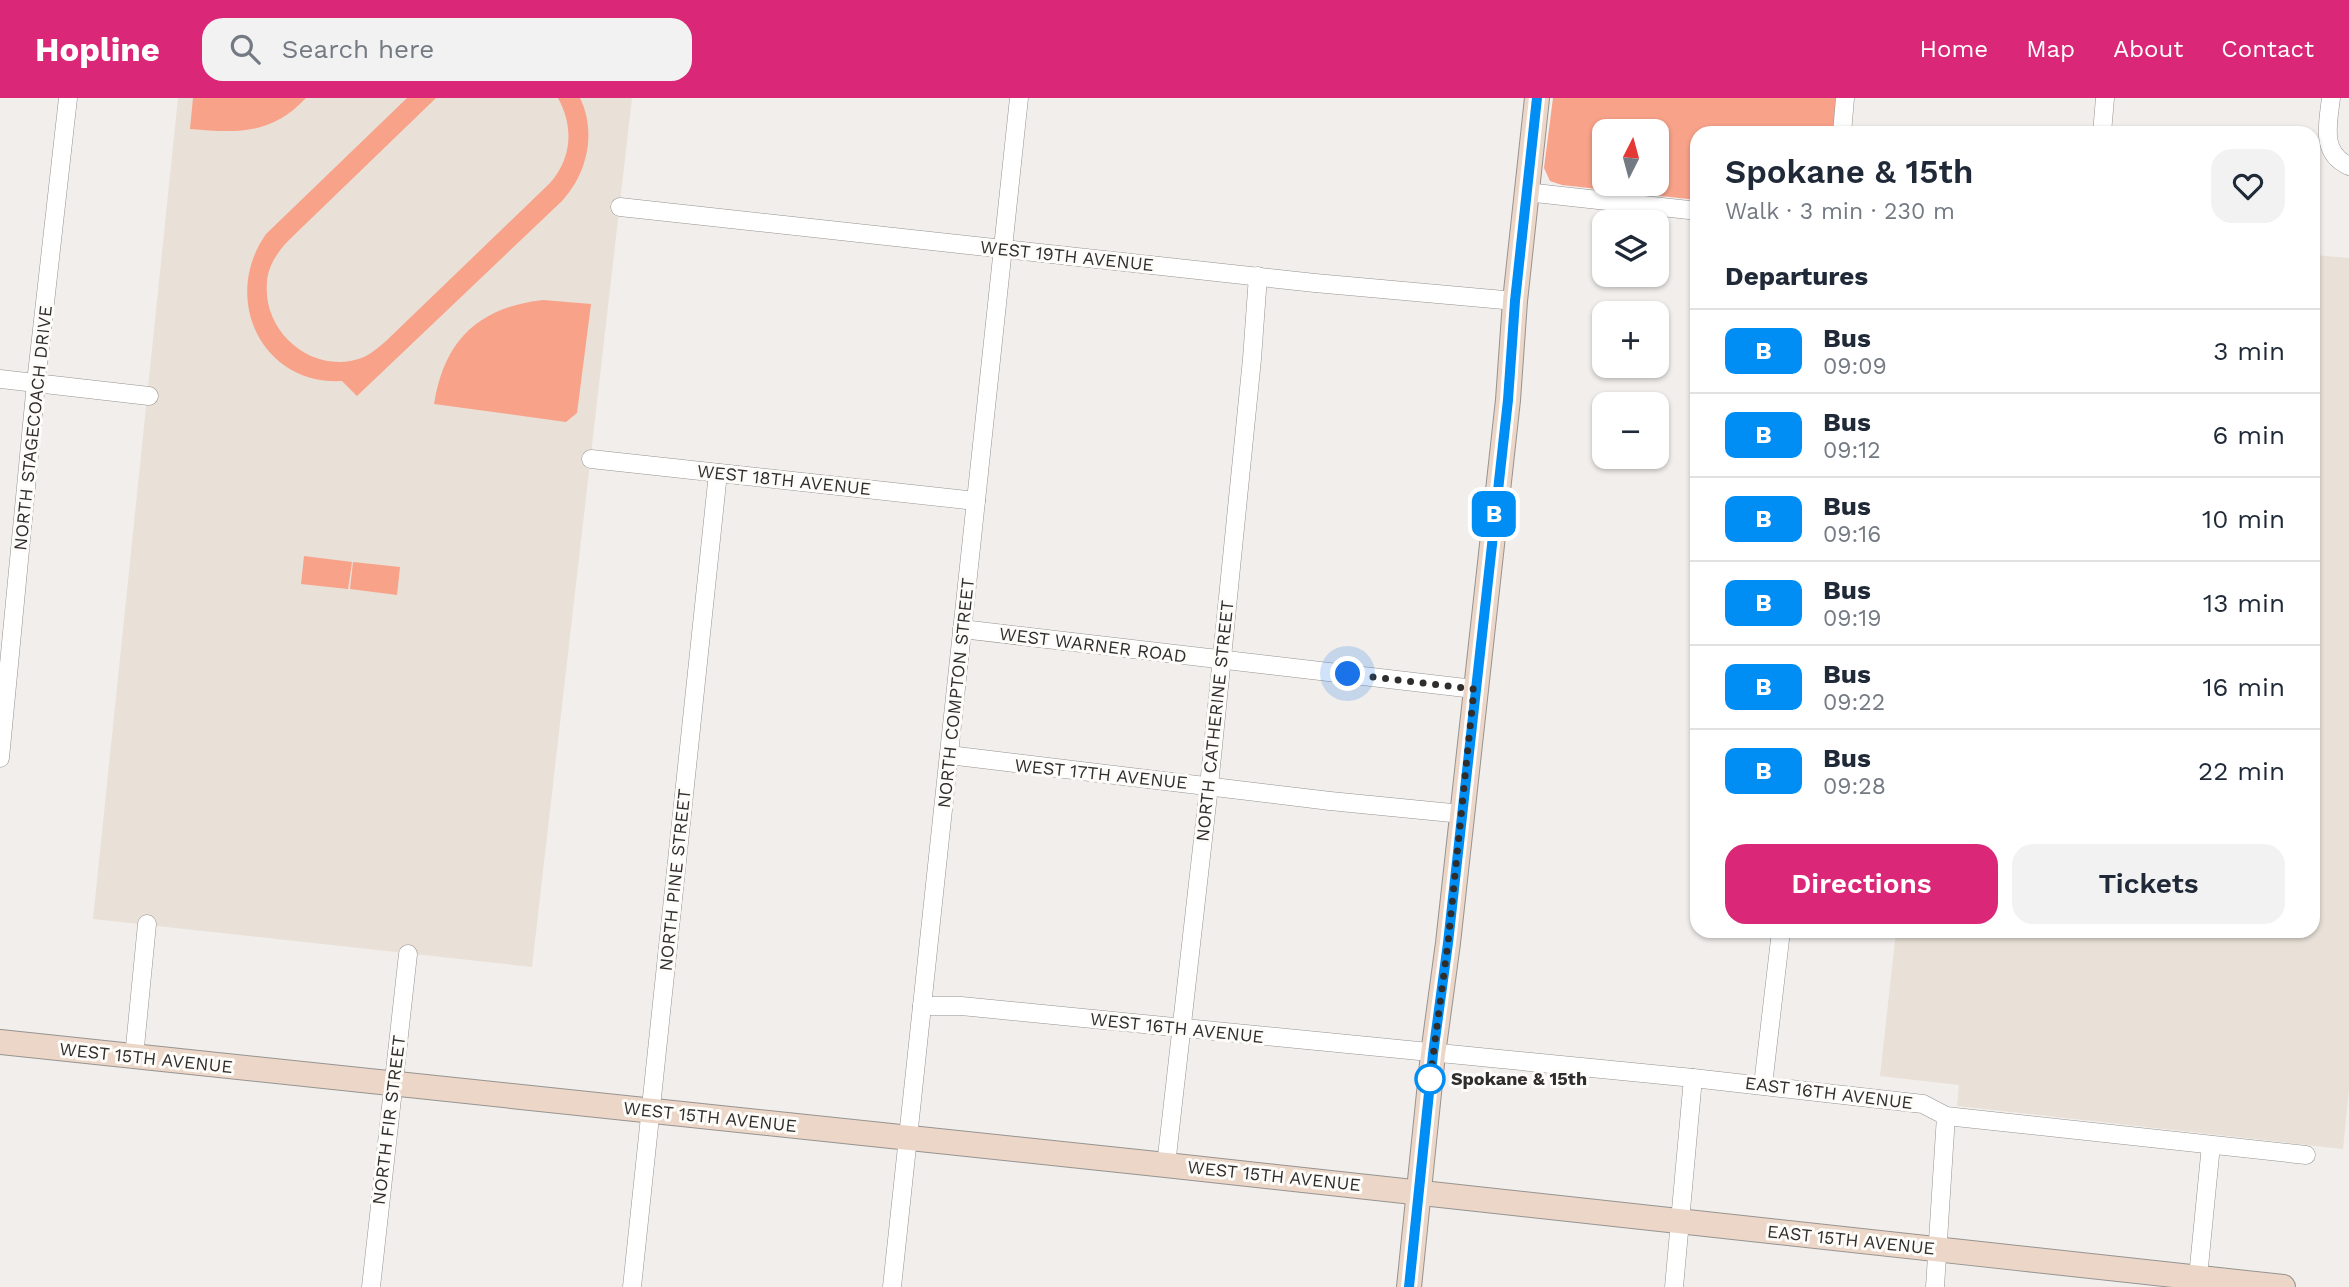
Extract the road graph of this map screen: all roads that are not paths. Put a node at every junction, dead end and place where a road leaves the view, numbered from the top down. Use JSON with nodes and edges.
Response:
{"nodes":[{"id":1,"x":68,"y":98,"type":"edge"},
{"id":2,"x":1018,"y":98,"type":"edge"},
{"id":3,"x":1537,"y":98,"type":"edge"},
{"id":4,"x":1845,"y":98,"type":"edge"},
{"id":5,"x":2105,"y":98,"type":"edge"},
{"id":6,"x":2331,"y":98,"type":"edge"},
{"id":7,"x":1843,"y":126,"type":"edge"},
{"id":8,"x":2103,"y":126,"type":"edge"},
{"id":9,"x":2349,"y":166,"type":"edge"},
{"id":10,"x":1526,"y":192,"type":"junction"},
{"id":11,"x":620,"y":207,"type":"dead end"},
{"id":12,"x":1690,"y":210,"type":"edge"},
{"id":13,"x":1003,"y":250,"type":"junction"},
{"id":14,"x":1258,"y":276,"type":"junction"},
{"id":15,"x":1515,"y":301,"type":"junction"},
{"id":16,"x":0,"y":379,"type":"edge"},
{"id":17,"x":36,"y":383,"type":"junction"},
{"id":18,"x":149,"y":396,"type":"dead end"},
{"id":19,"x":591,"y":459,"type":"dead end"},
{"id":20,"x":718,"y":473,"type":"junction"},
{"id":21,"x":976,"y":501,"type":"junction"},
{"id":22,"x":962,"y":629,"type":"junction"},
{"id":23,"x":1221,"y":660,"type":"junction"},
{"id":24,"x":1474,"y":689,"type":"junction"},
{"id":25,"x":949,"y":755,"type":"junction"},
{"id":26,"x":0,"y":758,"type":"edge"},
{"id":27,"x":1209,"y":786,"type":"junction"},
{"id":28,"x":1462,"y":814,"type":"junction"},
{"id":29,"x":147,"y":925,"type":"dead end"},
{"id":30,"x":1780,"y":938,"type":"edge"},
{"id":31,"x":408,"y":954,"type":"dead end"},
{"id":32,"x":922,"y":1006,"type":"junction"},
{"id":33,"x":1183,"y":1028,"type":"junction"},
{"id":34,"x":0,"y":1042,"type":"edge"},
{"id":35,"x":1433,"y":1054,"type":"junction"},
{"id":36,"x":134,"y":1057,"type":"junction"},
{"id":37,"x":1692,"y":1078,"type":"junction"},
{"id":38,"x":393,"y":1084,"type":"junction"},
{"id":39,"x":1763,"y":1085,"type":"junction"},
{"id":40,"x":651,"y":1111,"type":"junction"},
{"id":41,"x":1946,"y":1116,"type":"junction"},
{"id":42,"x":908,"y":1138,"type":"junction"},
{"id":43,"x":2211,"y":1145,"type":"junction"},
{"id":44,"x":2306,"y":1155,"type":"dead end"},
{"id":45,"x":1166,"y":1165,"type":"junction"},
{"id":46,"x":1420,"y":1192,"type":"junction"},
{"id":47,"x":1681,"y":1222,"type":"junction"},
{"id":48,"x":1938,"y":1249,"type":"junction"},
{"id":49,"x":2198,"y":1282,"type":"edge"},
{"id":50,"x":371,"y":1287,"type":"edge"},
{"id":51,"x":632,"y":1287,"type":"edge"},
{"id":52,"x":892,"y":1287,"type":"edge"},
{"id":53,"x":1409,"y":1287,"type":"edge"},
{"id":54,"x":1674,"y":1287,"type":"edge"},
{"id":55,"x":1935,"y":1287,"type":"edge"},
{"id":56,"x":2283,"y":1287,"type":"edge"}],
"edges":[{"from":1,"to":17,"type":"street","name":"NORTH STAGECOACH DRIVE"},
{"from":2,"to":13,"type":"street","name":"NORTH COMPTON STREET"},
{"from":3,"to":10,"type":"street"},
{"from":4,"to":7,"type":"street"},
{"from":5,"to":8,"type":"street"},
{"from":6,"to":9,"type":"street"},
{"from":10,"to":12,"type":"street"},
{"from":10,"to":15,"type":"street"},
{"from":11,"to":13,"type":"street","name":"WEST 19TH AVENUE"},
{"from":13,"to":14,"type":"street","name":"WEST 19TH AVENUE"},
{"from":13,"to":21,"type":"street","name":"NORTH COMPTON STREET"},
{"from":14,"to":15,"type":"street","name":"WEST 19TH AVENUE"},
{"from":14,"to":23,"type":"street","name":"NORTH CATHERINE STREET"},
{"from":15,"to":24,"type":"street"},
{"from":16,"to":17,"type":"street"},
{"from":17,"to":18,"type":"street"},
{"from":17,"to":26,"type":"street","name":"NORTH STAGECOACH DRIVE"},
{"from":19,"to":20,"type":"street","name":"WEST 18TH AVENUE"},
{"from":20,"to":21,"type":"street","name":"WEST 18TH AVENUE"},
{"from":20,"to":40,"type":"street","name":"NORTH PINE STREET"},
{"from":21,"to":22,"type":"street","name":"NORTH COMPTON STREET"},
{"from":22,"to":23,"type":"street","name":"WEST WARNER ROAD"},
{"from":22,"to":25,"type":"street","name":"NORTH COMPTON STREET"},
{"from":23,"to":24,"type":"street","name":"WEST WARNER ROAD"},
{"from":23,"to":27,"type":"street","name":"NORTH CATHERINE STREET"},
{"from":24,"to":28,"type":"street"},
{"from":25,"to":27,"type":"street","name":"WEST 17TH AVENUE"},
{"from":25,"to":32,"type":"street","name":"NORTH COMPTON STREET"},
{"from":27,"to":28,"type":"street","name":"WEST 17TH AVENUE"},
{"from":27,"to":33,"type":"street","name":"NORTH CATHERINE STREET"},
{"from":28,"to":35,"type":"street"},
{"from":29,"to":36,"type":"street"},
{"from":30,"to":39,"type":"street"},
{"from":31,"to":38,"type":"street","name":"NORTH FIR STREET"},
{"from":32,"to":33,"type":"street","name":"WEST 16TH AVENUE"},
{"from":32,"to":42,"type":"street","name":"NORTH COMPTON STREET"},
{"from":33,"to":35,"type":"street","name":"WEST 16TH AVENUE"},
{"from":33,"to":45,"type":"street","name":"NORTH CATHERINE STREET"},
{"from":34,"to":36,"type":"street","name":"WEST 15TH AVENUE"},
{"from":35,"to":37,"type":"street","name":"EAST 16TH AVENUE"},
{"from":35,"to":46,"type":"street"},
{"from":36,"to":38,"type":"street","name":"WEST 15TH AVENUE"},
{"from":37,"to":39,"type":"street","name":"EAST 16TH AVENUE"},
{"from":37,"to":47,"type":"street"},
{"from":38,"to":40,"type":"street","name":"WEST 15TH AVENUE"},
{"from":38,"to":50,"type":"street","name":"NORTH FIR STREET"},
{"from":39,"to":41,"type":"street","name":"EAST 16TH AVENUE"},
{"from":40,"to":42,"type":"street","name":"WEST 15TH AVENUE"},
{"from":40,"to":51,"type":"street","name":"NORTH PINE STREET"},
{"from":41,"to":43,"type":"street","name":"EAST 16TH AVENUE"},
{"from":41,"to":48,"type":"street"},
{"from":42,"to":45,"type":"street","name":"WEST 15TH AVENUE"},
{"from":42,"to":52,"type":"street","name":"NORTH COMPTON STREET"},
{"from":43,"to":44,"type":"street","name":"EAST 16TH AVENUE"},
{"from":43,"to":49,"type":"street"},
{"from":45,"to":46,"type":"street","name":"WEST 15TH AVENUE"},
{"from":46,"to":47,"type":"street","name":"EAST 15TH AVENUE"},
{"from":46,"to":53,"type":"street"},
{"from":47,"to":48,"type":"street","name":"EAST 15TH AVENUE"},
{"from":47,"to":54,"type":"street"},
{"from":48,"to":49,"type":"street","name":"EAST 15TH AVENUE"},
{"from":48,"to":55,"type":"street"},
{"from":49,"to":56,"type":"street","name":"EAST 15TH AVENUE"}]}
